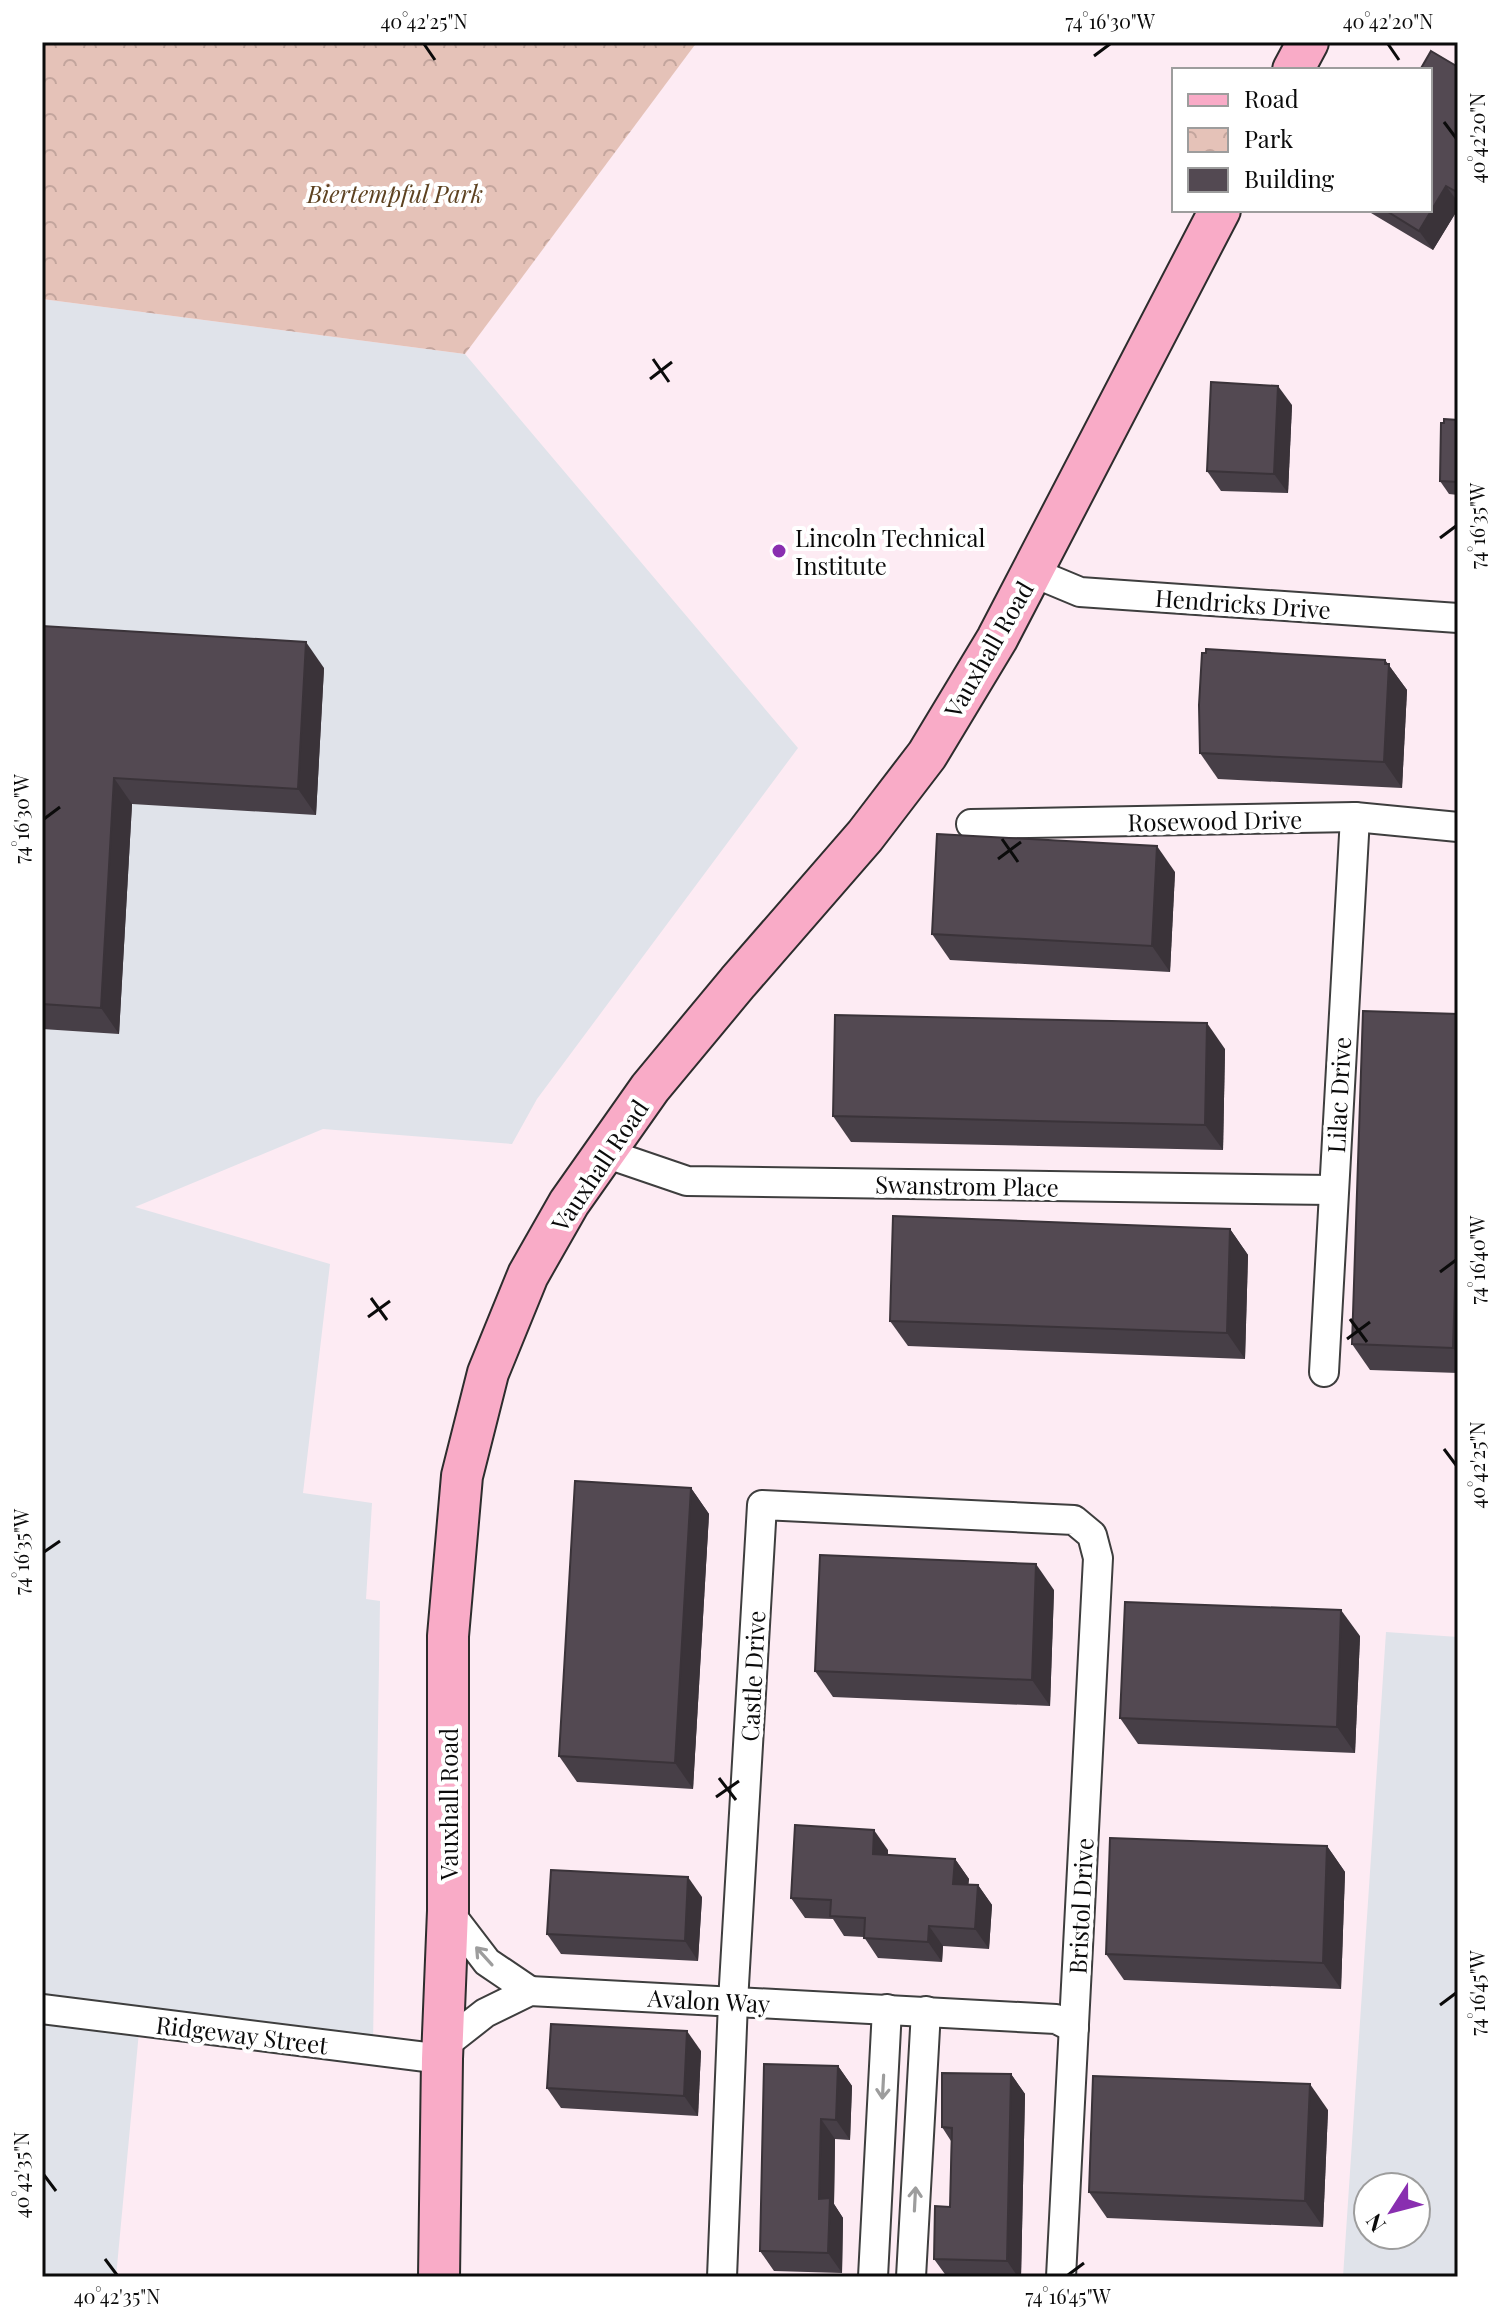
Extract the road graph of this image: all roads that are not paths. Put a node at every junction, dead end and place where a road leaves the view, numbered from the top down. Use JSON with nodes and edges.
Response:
{"nodes":[{"id":1,"x":1308,"y":42,"type":"edge"},
{"id":2,"x":1294,"y":68,"type":"edge"},
{"id":3,"x":1219,"y":212,"type":"edge"},
{"id":4,"x":1032,"y":572,"type":"junction"},
{"id":5,"x":1458,"y":618,"type":"edge"},
{"id":6,"x":1355,"y":817,"type":"junction"},
{"id":7,"x":971,"y":824,"type":"dead end"},
{"id":8,"x":1458,"y":827,"type":"edge"},
{"id":9,"x":605,"y":1153,"type":"junction"},
{"id":10,"x":1332,"y":1190,"type":"junction"},
{"id":11,"x":1324,"y":1372,"type":"dead end"},
{"id":12,"x":1092,"y":1535,"type":"joint"},
{"id":13,"x":448,"y":1911,"type":"junction"},
{"id":14,"x":530,"y":1991,"type":"junction"},
{"id":15,"x":733,"y":2002,"type":"junction"},
{"id":16,"x":42,"y":2009,"type":"edge"},
{"id":17,"x":887,"y":2009,"type":"junction"},
{"id":18,"x":926,"y":2011,"type":"junction"},
{"id":19,"x":1074,"y":2028,"type":"junction"},
{"id":20,"x":442,"y":2052,"type":"junction"},
{"id":21,"x":439,"y":2277,"type":"edge"},
{"id":22,"x":722,"y":2277,"type":"edge"},
{"id":23,"x":873,"y":2277,"type":"edge"},
{"id":24,"x":911,"y":2277,"type":"edge"},
{"id":25,"x":1061,"y":2277,"type":"edge"}],
"edges":[{"from":1,"to":2,"type":"street"},
{"from":3,"to":4,"type":"street","name":"Vauxhall Road"},
{"from":4,"to":5,"type":"street","name":"Hendricks Drive"},
{"from":4,"to":9,"type":"street","name":"Vauxhall Road"},
{"from":6,"to":7,"type":"street","name":"Rosewood Drive"},
{"from":6,"to":8,"type":"street","name":"Rosewood Drive"},
{"from":6,"to":10,"type":"street","name":"Lilac Drive"},
{"from":9,"to":10,"type":"street","name":"Swanstrom Place"},
{"from":9,"to":13,"type":"street","name":"Vauxhall Road"},
{"from":10,"to":11,"type":"street","name":"Lilac Drive"},
{"from":12,"to":15,"type":"street","name":"Castle Drive"},
{"from":12,"to":19,"type":"street","name":"Bristol Drive"},
{"from":14,"to":13,"type":"street","one_way":true},
{"from":13,"to":20,"type":"street","name":"Vauxhall Road"},
{"from":14,"to":15,"type":"street","name":"Avalon Way"},
{"from":14,"to":20,"type":"street","name":"Avalon Way"},
{"from":15,"to":17,"type":"street","name":"Avalon Way"},
{"from":15,"to":22,"type":"street","name":"Castle Drive"},
{"from":16,"to":20,"type":"street","name":"Ridgeway Street"},
{"from":17,"to":18,"type":"street","name":"Avalon Way"},
{"from":17,"to":23,"type":"street","one_way":true},
{"from":18,"to":19,"type":"street","name":"Avalon Way"},
{"from":24,"to":18,"type":"street","one_way":true},
{"from":19,"to":25,"type":"street","name":"Bristol Drive"},
{"from":20,"to":21,"type":"street","name":"Vauxhall Road"}]}
